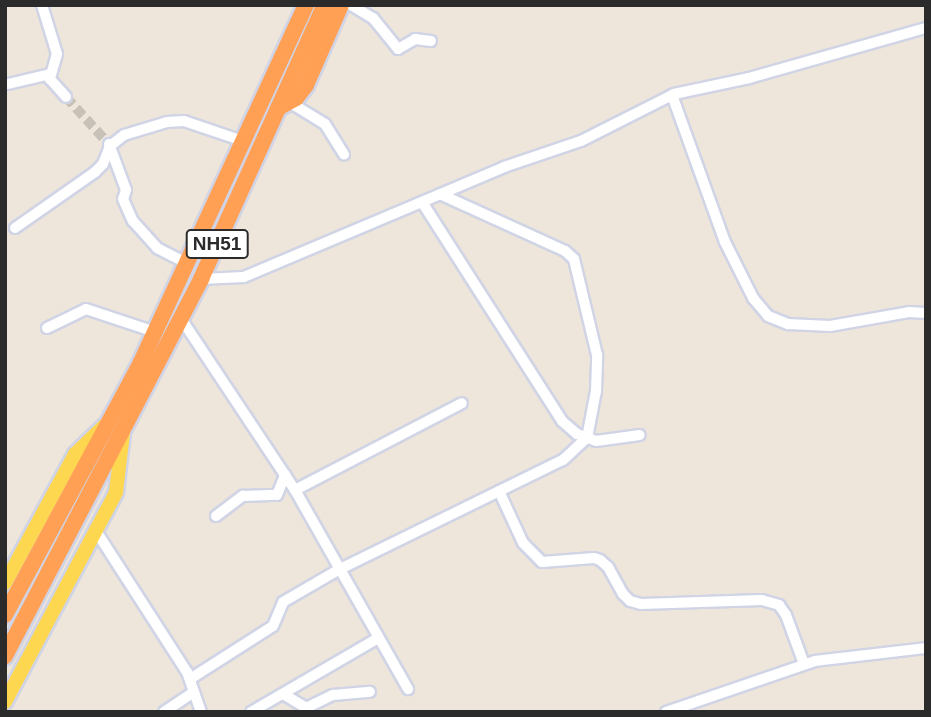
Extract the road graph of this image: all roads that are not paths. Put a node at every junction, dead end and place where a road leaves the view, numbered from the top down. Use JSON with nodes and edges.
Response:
{"nodes":[{"id":1,"x":42,"y":5,"type":"edge"},
{"id":2,"x":295,"y":5,"type":"edge"},
{"id":3,"x":306,"y":5,"type":"edge"},
{"id":4,"x":325,"y":5,"type":"edge"},
{"id":5,"x":341,"y":5,"type":"edge"},
{"id":6,"x":351,"y":5,"type":"edge"},
{"id":7,"x":296,"y":28,"type":"junction"},
{"id":8,"x":926,"y":28,"type":"edge"},
{"id":9,"x":431,"y":41,"type":"dead end"},
{"id":10,"x":50,"y":74,"type":"junction"},
{"id":11,"x":6,"y":83,"type":"edge"},
{"id":12,"x":672,"y":94,"type":"junction"},
{"id":13,"x":66,"y":97,"type":"tunnel mouth"},
{"id":14,"x":284,"y":105,"type":"junction"},
{"id":15,"x":243,"y":141,"type":"junction"},
{"id":16,"x":108,"y":144,"type":"junction"},
{"id":17,"x":344,"y":155,"type":"dead end"},
{"id":18,"x":440,"y":194,"type":"junction"},
{"id":19,"x":422,"y":202,"type":"junction"},
{"id":20,"x":15,"y":228,"type":"dead end"},
{"id":21,"x":187,"y":263,"type":"junction"},
{"id":22,"x":201,"y":279,"type":"junction"},
{"id":23,"x":926,"y":313,"type":"edge"},
{"id":24,"x":180,"y":317,"type":"junction"},
{"id":25,"x":47,"y":328,"type":"dead end"},
{"id":26,"x":155,"y":332,"type":"junction"},
{"id":27,"x":462,"y":403,"type":"dead end"},
{"id":28,"x":116,"y":425,"type":"junction"},
{"id":29,"x":640,"y":435,"type":"dead end"},
{"id":30,"x":587,"y":438,"type":"junction"},
{"id":31,"x":285,"y":475,"type":"junction"},
{"id":32,"x":295,"y":490,"type":"junction"},
{"id":33,"x":499,"y":491,"type":"junction"},
{"id":34,"x":216,"y":516,"type":"dead end"},
{"id":35,"x":96,"y":531,"type":"junction"},
{"id":36,"x":338,"y":570,"type":"junction"},
{"id":37,"x":5,"y":583,"type":"edge"},
{"id":38,"x":5,"y":615,"type":"edge"},
{"id":39,"x":378,"y":638,"type":"junction"},
{"id":40,"x":926,"y":648,"type":"edge"},
{"id":41,"x":5,"y":656,"type":"edge"},
{"id":42,"x":804,"y":664,"type":"junction"},
{"id":43,"x":190,"y":680,"type":"junction"},
{"id":44,"x":408,"y":689,"type":"dead end"},
{"id":45,"x":194,"y":692,"type":"junction"},
{"id":46,"x":370,"y":692,"type":"dead end"},
{"id":47,"x":282,"y":694,"type":"junction"},
{"id":48,"x":5,"y":702,"type":"edge"},
{"id":49,"x":164,"y":712,"type":"edge"},
{"id":50,"x":201,"y":712,"type":"edge"},
{"id":51,"x":251,"y":712,"type":"edge"},
{"id":52,"x":666,"y":712,"type":"edge"}],
"edges":[{"from":1,"to":10,"type":"street"},
{"from":2,"to":7,"type":"highway"},
{"from":3,"to":7,"type":"highway","number":"NH51"},
{"from":4,"to":14,"type":"highway","number":"NH51"},
{"from":5,"to":14,"type":"highway"},
{"from":6,"to":9,"type":"street"},
{"from":7,"to":15,"type":"highway","number":"NH51"},
{"from":8,"to":12,"type":"street"},
{"from":10,"to":11,"type":"street"},
{"from":10,"to":13,"type":"street"},
{"from":12,"to":18,"type":"street"},
{"from":12,"to":23,"type":"street"},
{"from":14,"to":17,"type":"street"},
{"from":14,"to":22,"type":"highway","number":"NH51"},
{"from":15,"to":16,"type":"street"},
{"from":15,"to":21,"type":"highway","number":"NH51"},
{"from":16,"to":20,"type":"street"},
{"from":16,"to":21,"type":"street"},
{"from":18,"to":19,"type":"street"},
{"from":18,"to":30,"type":"street"},
{"from":19,"to":22,"type":"street"},
{"from":19,"to":30,"type":"street"},
{"from":21,"to":26,"type":"highway","number":"NH51"},
{"from":22,"to":24,"type":"highway","number":"NH51"},
{"from":24,"to":28,"type":"highway","number":"NH51"},
{"from":24,"to":31,"type":"street"},
{"from":25,"to":26,"type":"street"},
{"from":26,"to":28,"type":"highway","number":"NH51"},
{"from":27,"to":32,"type":"street"},
{"from":28,"to":35,"type":"main road"},
{"from":28,"to":37,"type":"main road"},
{"from":28,"to":38,"type":"highway","number":"NH51"},
{"from":28,"to":41,"type":"highway","number":"NH51"},
{"from":29,"to":30,"type":"street"},
{"from":30,"to":33,"type":"street"},
{"from":31,"to":32,"type":"street"},
{"from":31,"to":34,"type":"street"},
{"from":32,"to":36,"type":"street"},
{"from":33,"to":36,"type":"street"},
{"from":33,"to":42,"type":"street"},
{"from":35,"to":43,"type":"street"},
{"from":35,"to":48,"type":"main road"},
{"from":36,"to":39,"type":"street"},
{"from":36,"to":43,"type":"street"},
{"from":39,"to":44,"type":"street"},
{"from":39,"to":47,"type":"street"},
{"from":40,"to":42,"type":"street"},
{"from":42,"to":52,"type":"street"},
{"from":43,"to":45,"type":"street"},
{"from":45,"to":49,"type":"street"},
{"from":45,"to":50,"type":"street"},
{"from":46,"to":47,"type":"street"},
{"from":47,"to":51,"type":"street"}]}
